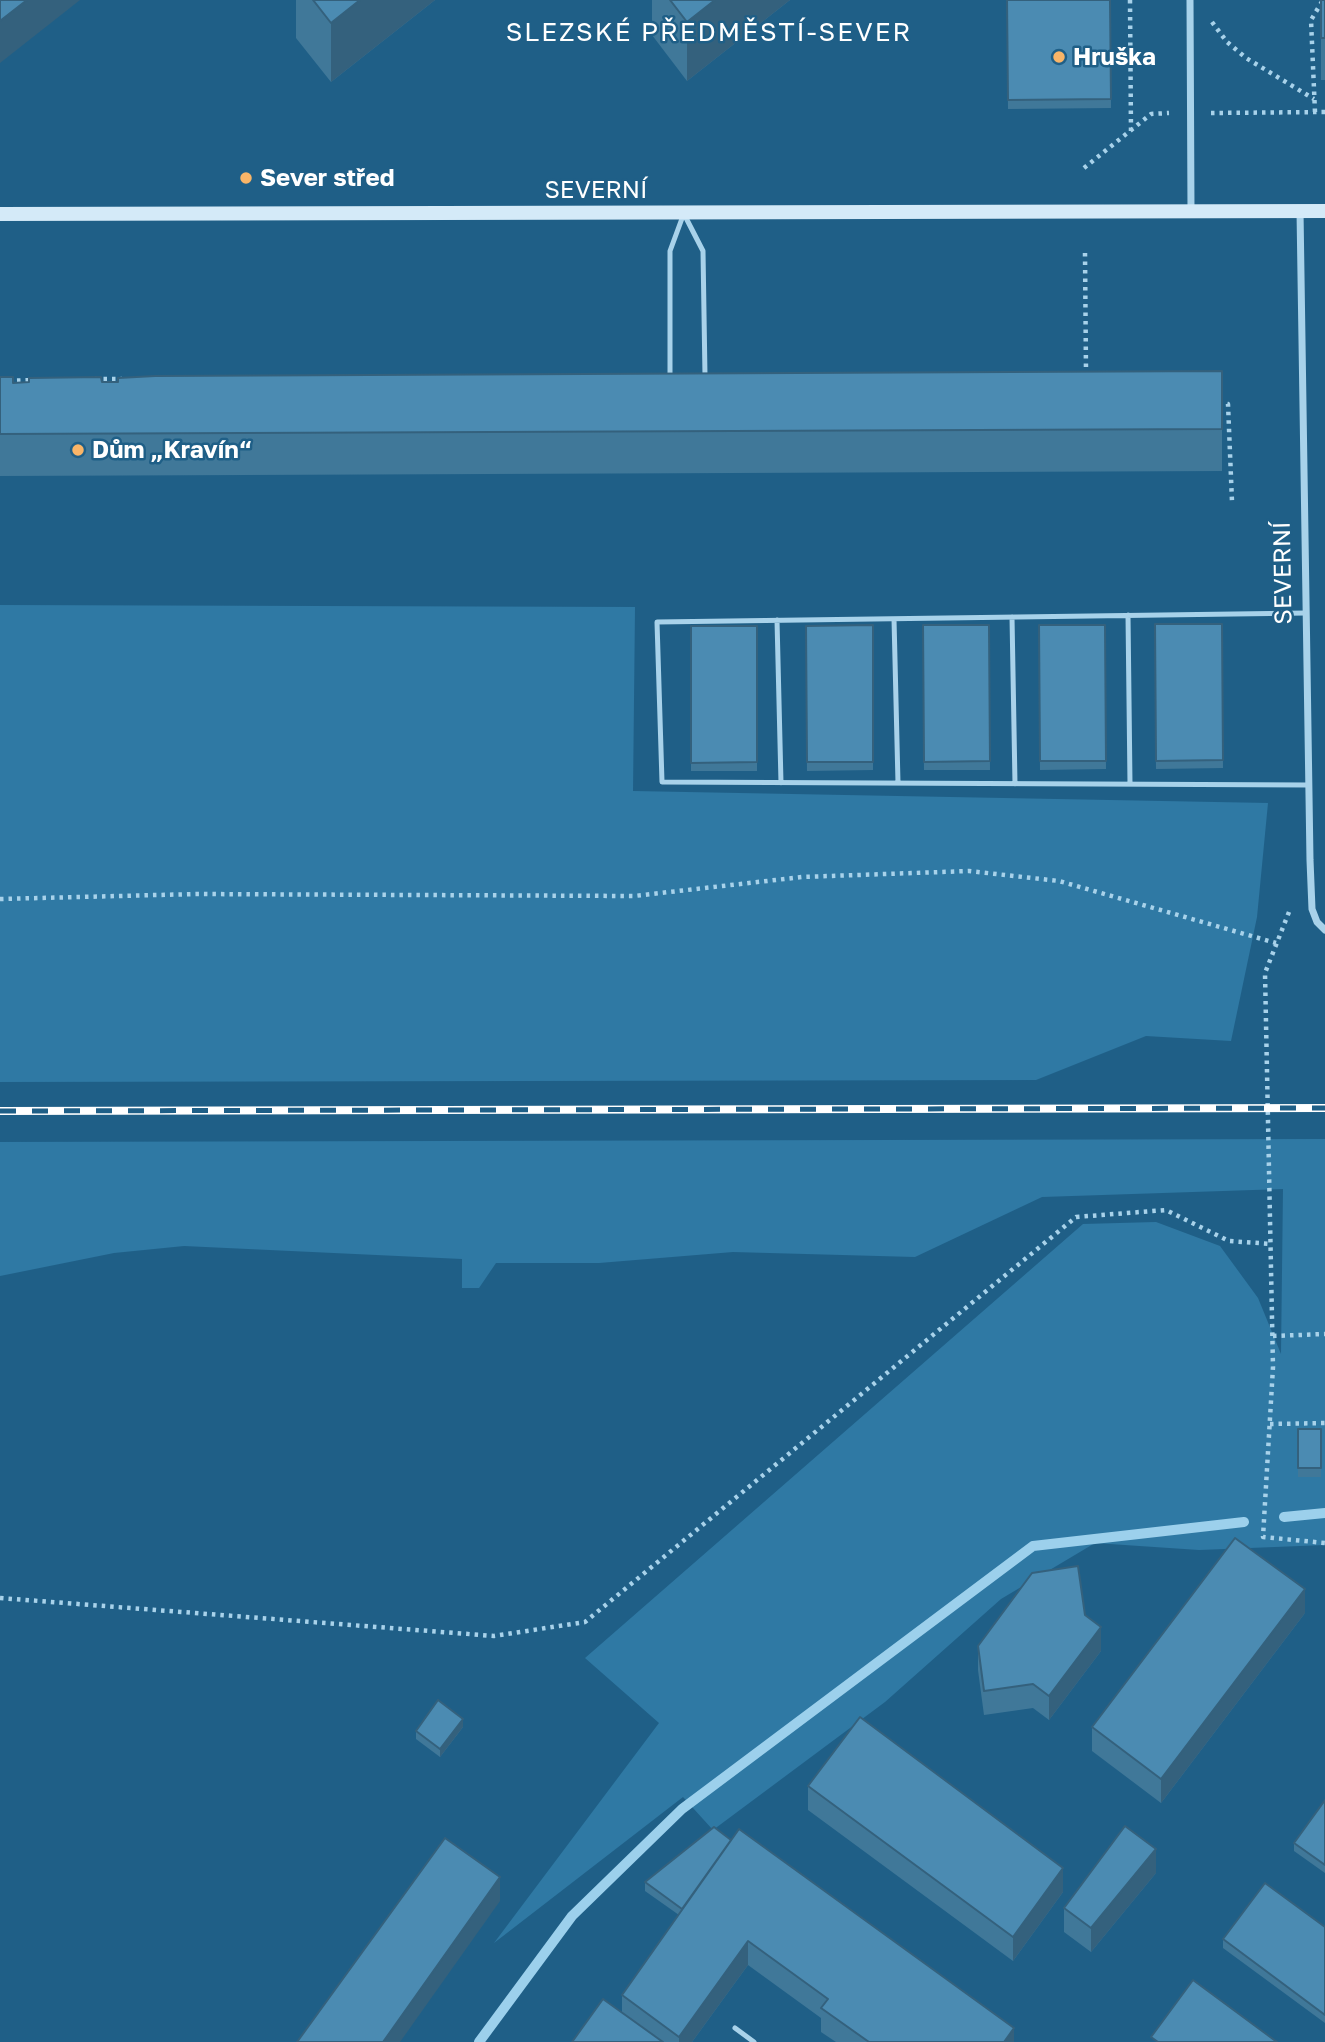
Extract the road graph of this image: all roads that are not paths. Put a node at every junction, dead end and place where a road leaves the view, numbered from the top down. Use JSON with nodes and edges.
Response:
{"nodes":[{"id":1,"x":1190,"y":0,"type":"edge"},
{"id":2,"x":1191,"y":211,"type":"junction"},
{"id":3,"x":1300,"y":211,"type":"junction"},
{"id":4,"x":1325,"y":211,"type":"edge"},
{"id":5,"x":684,"y":213,"type":"junction"},
{"id":6,"x":0,"y":214,"type":"edge"},
{"id":7,"x":705,"y":376,"type":"edge"},
{"id":8,"x":670,"y":377,"type":"edge"},
{"id":9,"x":1306,"y":613,"type":"junction"},
{"id":10,"x":1128,"y":615,"type":"junction"},
{"id":11,"x":1012,"y":617,"type":"junction"},
{"id":12,"x":894,"y":619,"type":"junction"},
{"id":13,"x":777,"y":620,"type":"junction"},
{"id":14,"x":781,"y":783,"type":"junction"},
{"id":15,"x":898,"y":783,"type":"junction"},
{"id":16,"x":1015,"y":783,"type":"junction"},
{"id":17,"x":1130,"y":784,"type":"junction"},
{"id":18,"x":1308,"y":785,"type":"junction"},
{"id":19,"x":1325,"y":930,"type":"edge"},
{"id":20,"x":735,"y":2028,"type":"dead end"},
{"id":21,"x":754,"y":2042,"type":"edge"}],
"edges":[{"from":1,"to":2,"type":"street"},
{"from":2,"to":3,"type":"street","name":"SEVERNÍ"},
{"from":2,"to":5,"type":"street","name":"SEVERNÍ"},
{"from":3,"to":4,"type":"street","name":"SEVERNÍ"},
{"from":3,"to":9,"type":"street","name":"SEVERNÍ"},
{"from":5,"to":6,"type":"street","name":"SEVERNÍ"},
{"from":5,"to":7,"type":"lane"},
{"from":5,"to":8,"type":"lane"},
{"from":9,"to":10,"type":"lane"},
{"from":9,"to":18,"type":"street","name":"SEVERNÍ"},
{"from":10,"to":11,"type":"lane"},
{"from":10,"to":17,"type":"lane"},
{"from":11,"to":12,"type":"lane"},
{"from":11,"to":16,"type":"lane"},
{"from":12,"to":13,"type":"lane"},
{"from":12,"to":15,"type":"lane"},
{"from":13,"to":14,"type":"lane"},
{"from":13,"to":14,"type":"lane"},
{"from":14,"to":15,"type":"lane"},
{"from":15,"to":16,"type":"lane"},
{"from":16,"to":17,"type":"lane"},
{"from":17,"to":18,"type":"lane"},
{"from":18,"to":19,"type":"street","name":"SEVERNÍ"},
{"from":20,"to":21,"type":"lane"}]}
